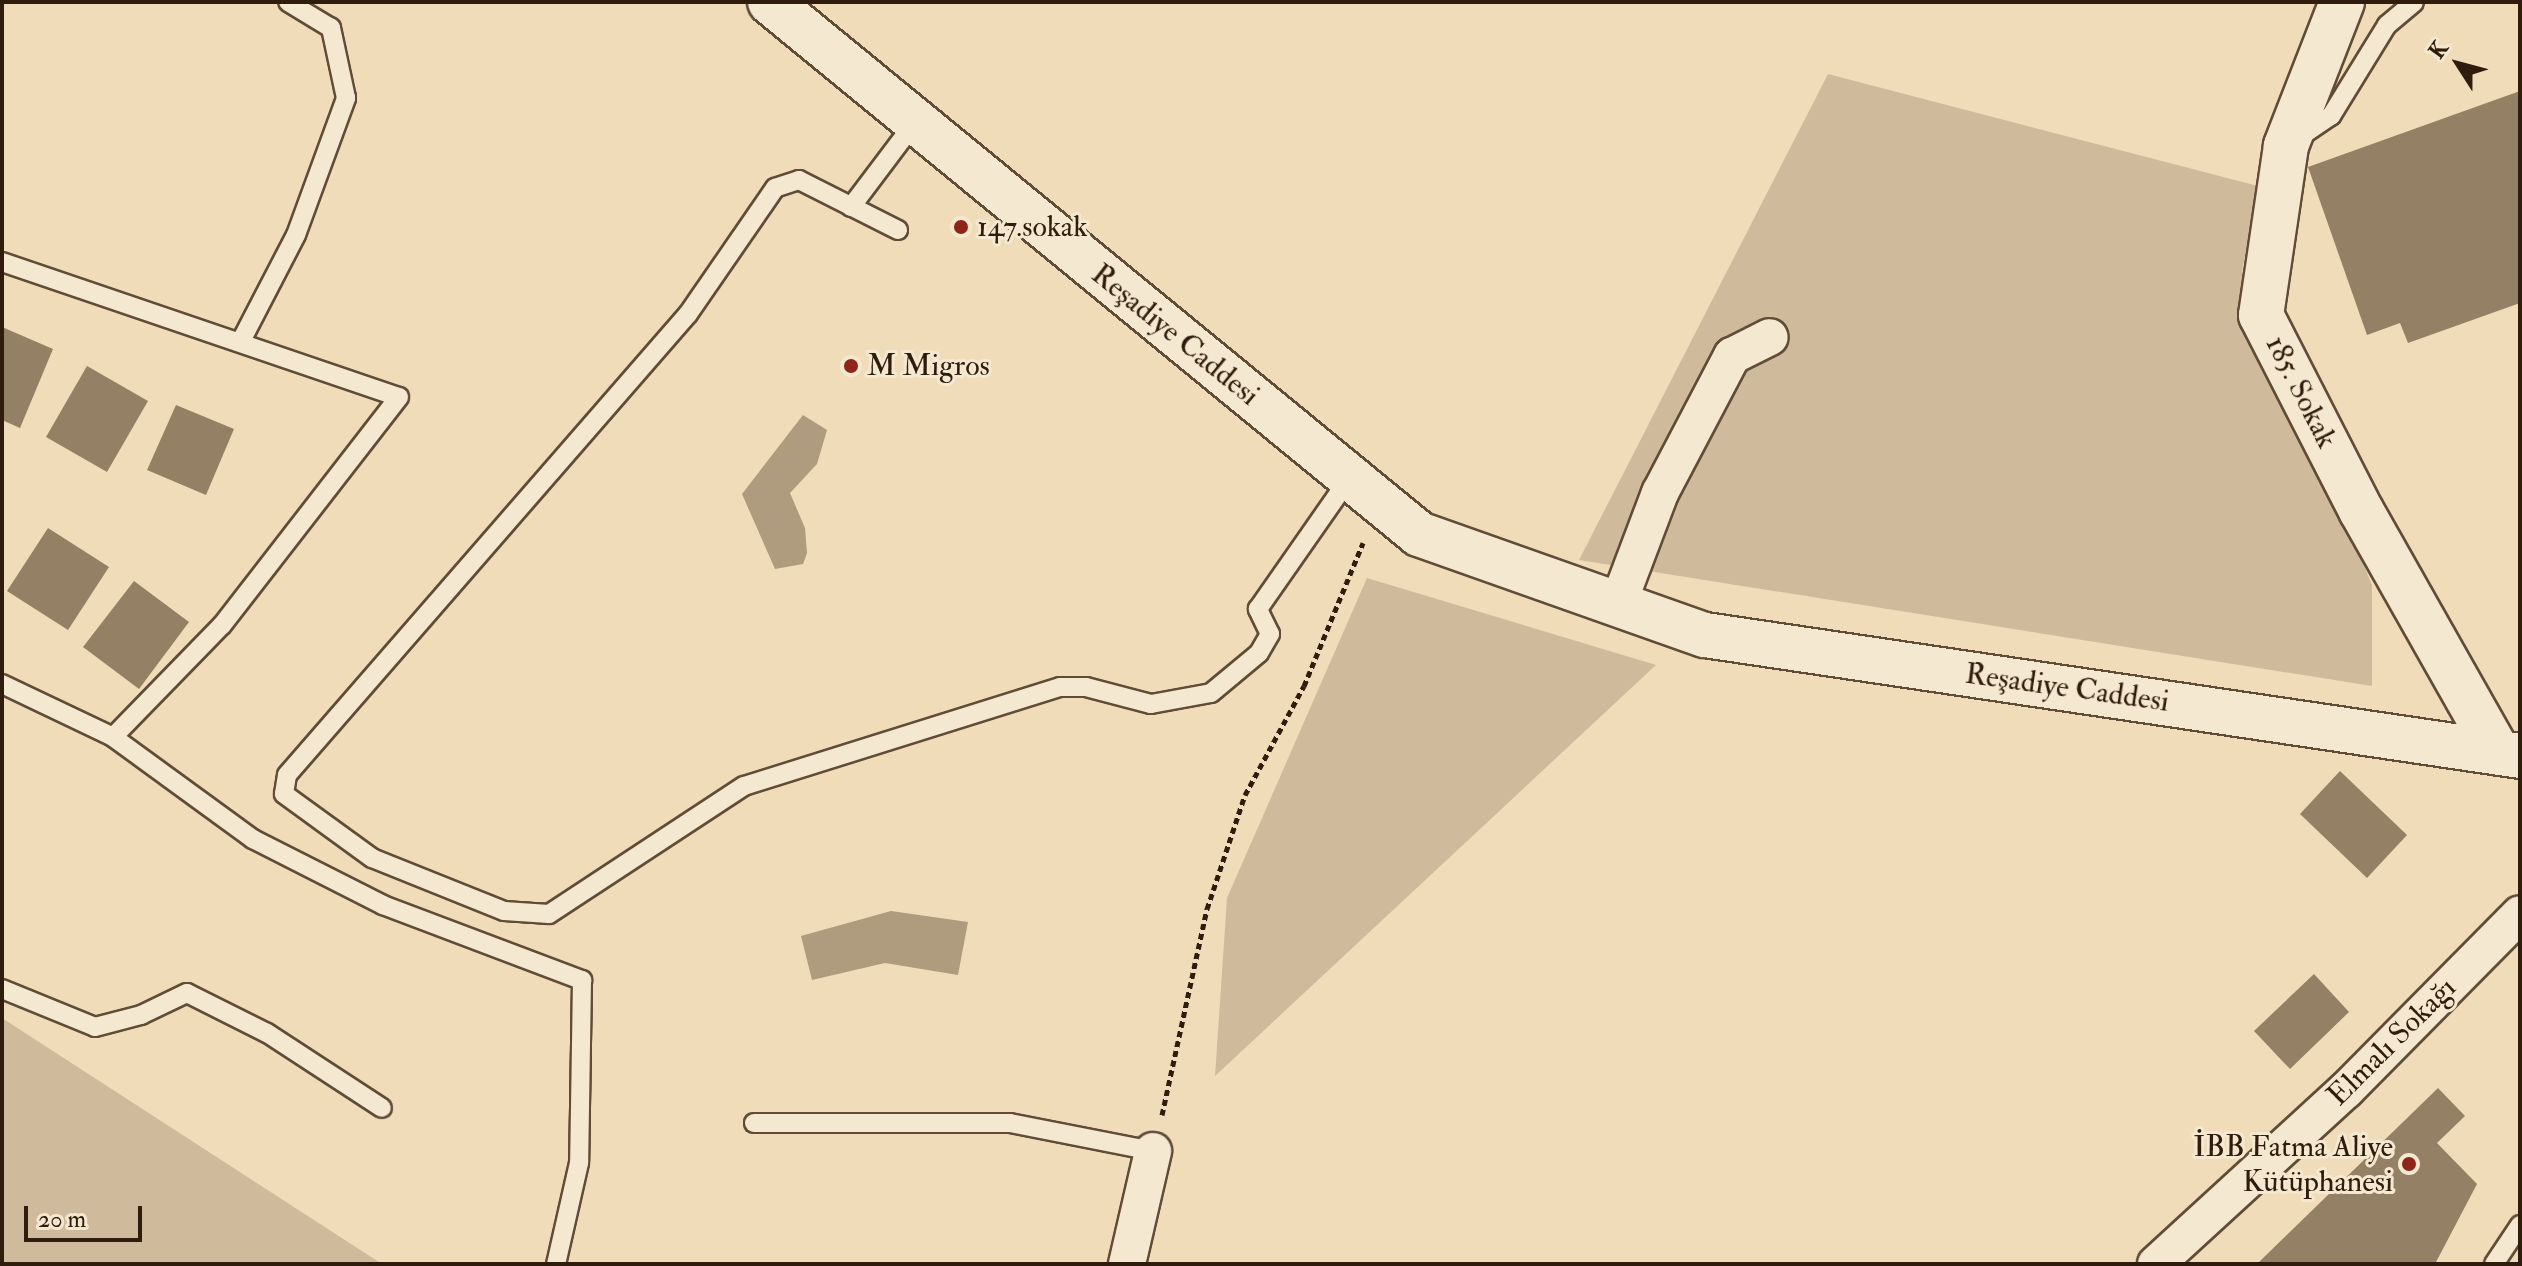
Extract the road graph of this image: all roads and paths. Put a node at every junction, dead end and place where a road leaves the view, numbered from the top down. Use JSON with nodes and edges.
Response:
{"nodes":[{"id":1,"x":288,"y":2,"type":"edge"},
{"id":2,"x":770,"y":2,"type":"edge"},
{"id":3,"x":2342,"y":2,"type":"edge"},
{"id":4,"x":2414,"y":2,"type":"edge"},
{"id":5,"x":915,"y":122,"type":"junction"},
{"id":6,"x":2286,"y":146,"type":"junction"},
{"id":7,"x":851,"y":207,"type":"junction"},
{"id":8,"x":898,"y":230,"type":"dead end"},
{"id":9,"x":2,"y":262,"type":"edge"},
{"id":10,"x":1770,"y":337,"type":"dead end"},
{"id":11,"x":241,"y":341,"type":"junction"},
{"id":12,"x":1350,"y":477,"type":"junction"},
{"id":13,"x":1388,"y":508,"type":"junction"},
{"id":14,"x":1618,"y":604,"type":"junction"},
{"id":15,"x":4,"y":690,"type":"edge"},
{"id":16,"x":113,"y":737,"type":"junction"},
{"id":17,"x":2509,"y":754,"type":"edge"},
{"id":18,"x":2520,"y":914,"type":"edge"},
{"id":19,"x":2,"y":989,"type":"edge"},
{"id":20,"x":382,"y":1108,"type":"dead end"},
{"id":21,"x":754,"y":1123,"type":"dead end"},
{"id":22,"x":1153,"y":1151,"type":"junction"},
{"id":23,"x":2520,"y":1225,"type":"edge"},
{"id":24,"x":556,"y":1264,"type":"edge"},
{"id":25,"x":1127,"y":1264,"type":"edge"},
{"id":26,"x":2156,"y":1264,"type":"edge"},
{"id":27,"x":2494,"y":1264,"type":"edge"}],
"edges":[{"from":1,"to":11,"type":"lane"},
{"from":2,"to":5,"type":"main road","name":"Reşadiye Caddesi"},
{"from":3,"to":6,"type":"main road","name":"185. Sokak"},
{"from":4,"to":6,"type":"lane"},
{"from":5,"to":7,"type":"lane"},
{"from":5,"to":12,"type":"main road","name":"Reşadiye Caddesi"},
{"from":6,"to":17,"type":"main road","name":"185. Sokak"},
{"from":7,"to":8,"type":"lane"},
{"from":7,"to":12,"type":"lane"},
{"from":9,"to":11,"type":"lane"},
{"from":10,"to":14,"type":"street"},
{"from":11,"to":16,"type":"lane"},
{"from":12,"to":13,"type":"main road","name":"Reşadiye Caddesi"},
{"from":13,"to":14,"type":"main road","name":"Reşadiye Caddesi"},
{"from":13,"to":22,"type":"path"},
{"from":14,"to":17,"type":"main road","name":"Reşadiye Caddesi"},
{"from":15,"to":16,"type":"lane"},
{"from":16,"to":24,"type":"lane"},
{"from":18,"to":26,"type":"street","name":"Elmalı Sokağı"},
{"from":19,"to":20,"type":"lane"},
{"from":21,"to":22,"type":"lane"},
{"from":22,"to":25,"type":"street"},
{"from":23,"to":27,"type":"lane"}]}
